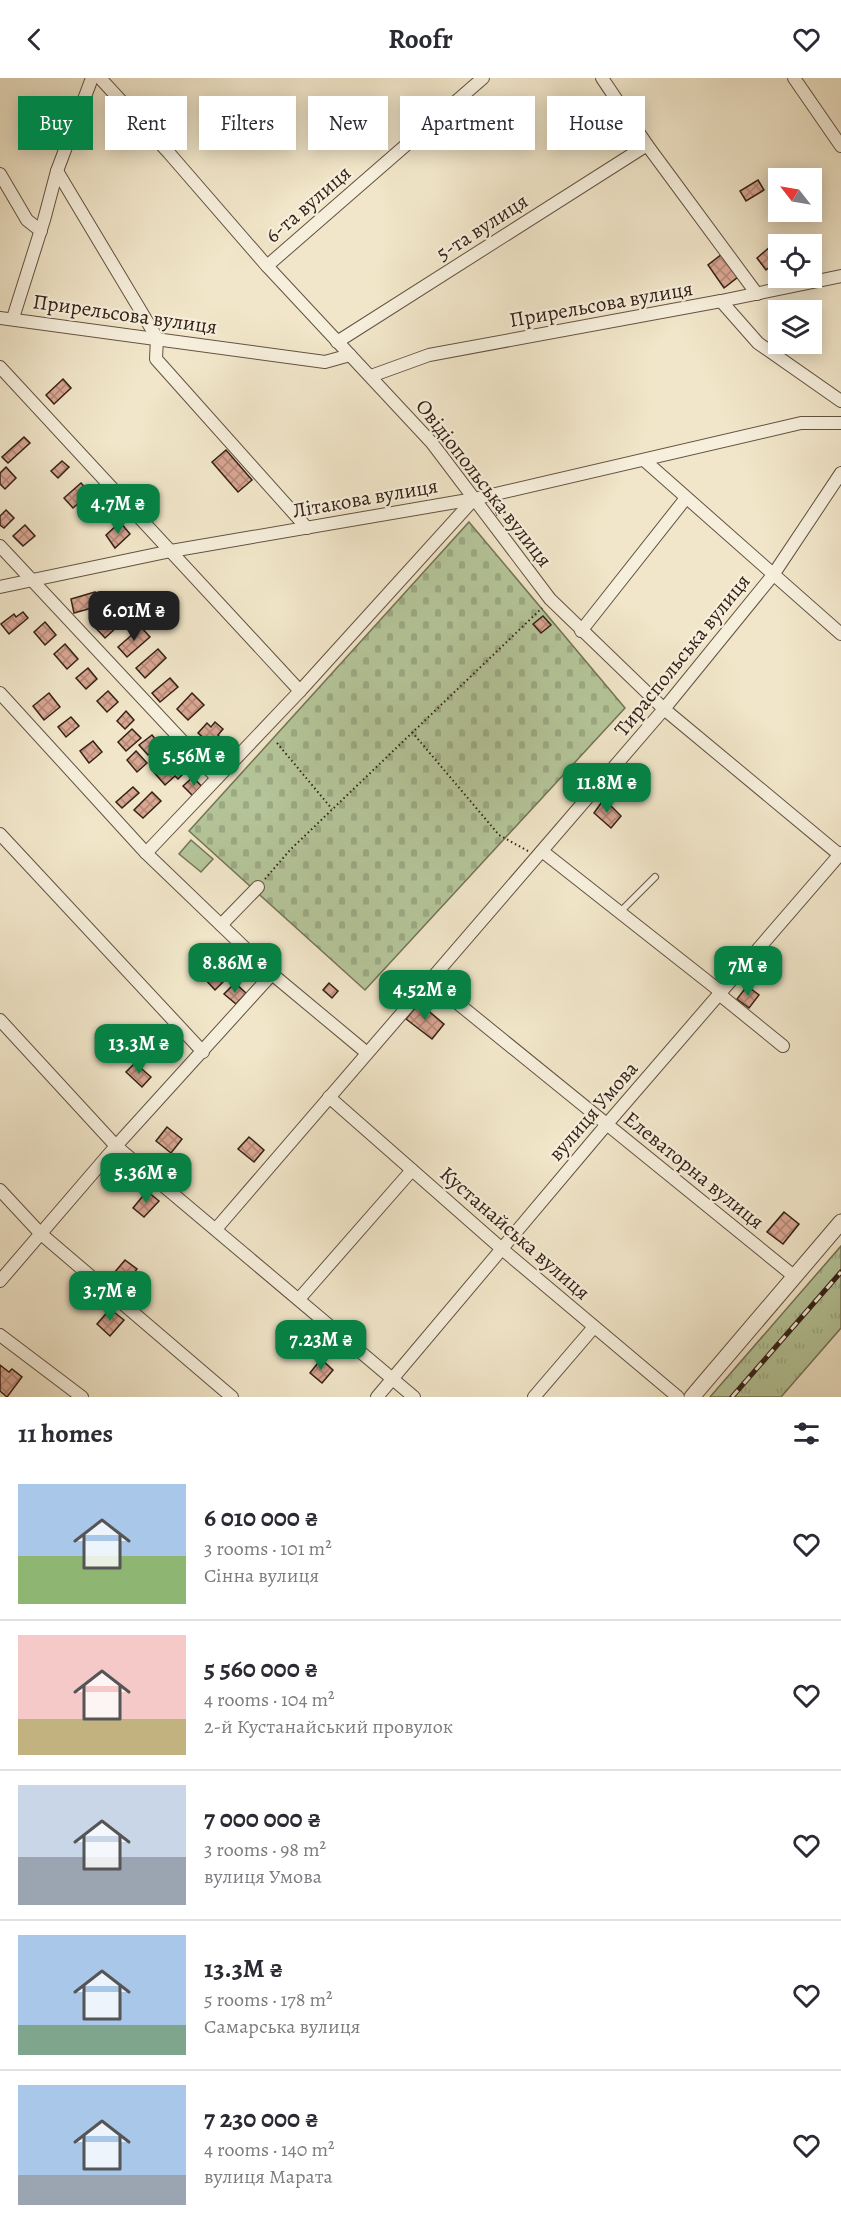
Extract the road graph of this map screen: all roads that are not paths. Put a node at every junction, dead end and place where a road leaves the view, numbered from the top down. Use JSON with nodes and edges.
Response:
{"nodes":[{"id":1,"x":92,"y":78,"type":"edge"},
{"id":2,"x":100,"y":78,"type":"edge"},
{"id":3,"x":483,"y":78,"type":"edge"},
{"id":4,"x":602,"y":78,"type":"edge"},
{"id":5,"x":794,"y":78,"type":"edge"},
{"id":6,"x":647,"y":145,"type":"junction"},
{"id":7,"x":841,"y":146,"type":"edge"},
{"id":8,"x":57,"y":171,"type":"junction"},
{"id":9,"x":0,"y":174,"type":"edge"},
{"id":10,"x":41,"y":231,"type":"junction"},
{"id":11,"x":267,"y":266,"type":"junction"},
{"id":12,"x":841,"y":276,"type":"edge"},
{"id":13,"x":757,"y":294,"type":"junction"},
{"id":14,"x":721,"y":301,"type":"junction"},
{"id":15,"x":0,"y":318,"type":"edge"},
{"id":16,"x":13,"y":318,"type":"junction"},
{"id":17,"x":157,"y":338,"type":"junction"},
{"id":18,"x":337,"y":342,"type":"junction"},
{"id":19,"x":350,"y":355,"type":"junction"},
{"id":20,"x":0,"y":368,"type":"edge"},
{"id":21,"x":371,"y":376,"type":"junction"},
{"id":22,"x":841,"y":400,"type":"edge"},
{"id":23,"x":841,"y":423,"type":"edge"},
{"id":24,"x":644,"y":460,"type":"junction"},
{"id":25,"x":841,"y":473,"type":"edge"},
{"id":26,"x":686,"y":498,"type":"junction"},
{"id":27,"x":474,"y":499,"type":"junction"},
{"id":28,"x":307,"y":528,"type":"junction"},
{"id":29,"x":0,"y":546,"type":"edge"},
{"id":30,"x":171,"y":551,"type":"junction"},
{"id":31,"x":773,"y":575,"type":"junction"},
{"id":32,"x":30,"y":579,"type":"junction"},
{"id":33,"x":0,"y":587,"type":"edge"},
{"id":34,"x":581,"y":631,"type":"junction"},
{"id":35,"x":841,"y":634,"type":"edge"},
{"id":36,"x":300,"y":691,"type":"junction"},
{"id":37,"x":0,"y":693,"type":"edge"},
{"id":38,"x":664,"y":709,"type":"junction"},
{"id":39,"x":217,"y":778,"type":"junction"},
{"id":40,"x":0,"y":834,"type":"edge"},
{"id":41,"x":146,"y":854,"type":"junction"},
{"id":42,"x":540,"y":854,"type":"junction"},
{"id":43,"x":841,"y":855,"type":"edge"},
{"id":44,"x":655,"y":877,"type":"dead end"},
{"id":45,"x":258,"y":887,"type":"road end"},
{"id":46,"x":620,"y":912,"type":"junction"},
{"id":47,"x":221,"y":925,"type":"junction"},
{"id":48,"x":272,"y":974,"type":"junction"},
{"id":49,"x":429,"y":980,"type":"junction"},
{"id":50,"x":720,"y":993,"type":"junction"},
{"id":51,"x":0,"y":1020,"type":"edge"},
{"id":52,"x":783,"y":1046,"type":"dead end"},
{"id":53,"x":203,"y":1052,"type":"junction"},
{"id":54,"x":367,"y":1053,"type":"junction"},
{"id":55,"x":329,"y":1097,"type":"junction"},
{"id":56,"x":607,"y":1124,"type":"junction"},
{"id":57,"x":116,"y":1146,"type":"junction"},
{"id":58,"x":412,"y":1170,"type":"junction"},
{"id":59,"x":0,"y":1190,"type":"edge"},
{"id":60,"x":841,"y":1222,"type":"edge"},
{"id":61,"x":216,"y":1229,"type":"junction"},
{"id":62,"x":40,"y":1233,"type":"junction"},
{"id":63,"x":502,"y":1249,"type":"junction"},
{"id":64,"x":795,"y":1277,"type":"junction"},
{"id":65,"x":0,"y":1281,"type":"edge"},
{"id":66,"x":299,"y":1299,"type":"junction"},
{"id":67,"x":594,"y":1327,"type":"junction"},
{"id":68,"x":0,"y":1335,"type":"edge"},
{"id":69,"x":392,"y":1378,"type":"junction"},
{"id":70,"x":82,"y":1397,"type":"edge"},
{"id":71,"x":232,"y":1397,"type":"edge"},
{"id":72,"x":376,"y":1397,"type":"edge"},
{"id":73,"x":414,"y":1397,"type":"edge"},
{"id":74,"x":534,"y":1397,"type":"edge"},
{"id":75,"x":678,"y":1397,"type":"edge"},
{"id":76,"x":692,"y":1397,"type":"edge"}],
"edges":[{"from":1,"to":8,"type":"street"},
{"from":2,"to":11,"type":"street","name":"Овідіопольська вулиця"},
{"from":3,"to":11,"type":"street","name":"6-та вулиця"},
{"from":4,"to":6,"type":"street"},
{"from":5,"to":7,"type":"street"},
{"from":6,"to":13,"type":"street"},
{"from":6,"to":18,"type":"street","name":"5-та вулиця"},
{"from":8,"to":10,"type":"street"},
{"from":8,"to":17,"type":"street"},
{"from":9,"to":10,"type":"street"},
{"from":10,"to":16,"type":"street"},
{"from":11,"to":18,"type":"street","name":"Овідіопольська вулиця"},
{"from":12,"to":13,"type":"street","name":"Прирельсова вулиця"},
{"from":13,"to":14,"type":"street","name":"Прирельсова вулиця"},
{"from":14,"to":21,"type":"street","name":"Прирельсова вулиця"},
{"from":14,"to":22,"type":"street"},
{"from":15,"to":16,"type":"street","name":"Прирельсова вулиця"},
{"from":16,"to":17,"type":"street","name":"Прирельсова вулиця"},
{"from":17,"to":19,"type":"street","name":"Прирельсова вулиця"},
{"from":17,"to":28,"type":"street"},
{"from":18,"to":19,"type":"street","name":"Овідіопольська вулиця"},
{"from":19,"to":21,"type":"street","name":"Овідіопольська вулиця"},
{"from":20,"to":30,"type":"street"},
{"from":21,"to":27,"type":"street","name":"Овідіопольська вулиця"},
{"from":23,"to":24,"type":"street","name":"Літакова вулиця"},
{"from":24,"to":26,"type":"street"},
{"from":24,"to":27,"type":"street","name":"Літакова вулиця"},
{"from":25,"to":31,"type":"street","name":"Тираспольська вулиця"},
{"from":26,"to":31,"type":"street"},
{"from":26,"to":34,"type":"street"},
{"from":27,"to":28,"type":"street","name":"Літакова вулиця"},
{"from":27,"to":34,"type":"street","name":"Овідіопольська вулиця"},
{"from":27,"to":36,"type":"street"},
{"from":28,"to":30,"type":"street","name":"Літакова вулиця"},
{"from":29,"to":32,"type":"street"},
{"from":30,"to":32,"type":"street","name":"Літакова вулиця"},
{"from":30,"to":36,"type":"street"},
{"from":31,"to":35,"type":"street"},
{"from":31,"to":38,"type":"street","name":"Тираспольська вулиця"},
{"from":32,"to":33,"type":"street","name":"Літакова вулиця"},
{"from":32,"to":39,"type":"street"},
{"from":34,"to":38,"type":"street","name":"Овідіопольська вулиця"},
{"from":36,"to":39,"type":"street"},
{"from":37,"to":41,"type":"street"},
{"from":38,"to":42,"type":"street","name":"Тираспольська вулиця"},
{"from":38,"to":43,"type":"street","name":"Овідіопольська вулиця"},
{"from":39,"to":41,"type":"street"},
{"from":40,"to":53,"type":"street"},
{"from":41,"to":47,"type":"street"},
{"from":42,"to":46,"type":"street"},
{"from":42,"to":49,"type":"street","name":"Тираспольська вулиця"},
{"from":43,"to":50,"type":"street","name":"вулиця Умова"},
{"from":44,"to":46,"type":"lane"},
{"from":45,"to":47,"type":"street"},
{"from":46,"to":50,"type":"street"},
{"from":47,"to":48,"type":"street"},
{"from":48,"to":53,"type":"street"},
{"from":48,"to":54,"type":"street"},
{"from":49,"to":54,"type":"street","name":"Тираспольська вулиця"},
{"from":49,"to":56,"type":"street","name":"Елеваторна вулиця"},
{"from":50,"to":52,"type":"street"},
{"from":50,"to":56,"type":"street","name":"вулиця Умова"},
{"from":51,"to":57,"type":"street"},
{"from":53,"to":57,"type":"street"},
{"from":54,"to":55,"type":"street","name":"Тираспольська вулиця"},
{"from":55,"to":58,"type":"street","name":"Кустанайська вулиця"},
{"from":55,"to":61,"type":"street","name":"Тираспольська вулиця"},
{"from":56,"to":63,"type":"street","name":"вулиця Умова"},
{"from":56,"to":64,"type":"street","name":"Елеваторна вулиця"},
{"from":57,"to":61,"type":"street"},
{"from":57,"to":62,"type":"street"},
{"from":58,"to":63,"type":"street","name":"Кустанайська вулиця"},
{"from":58,"to":66,"type":"street"},
{"from":59,"to":62,"type":"street"},
{"from":60,"to":64,"type":"street"},
{"from":61,"to":66,"type":"street"},
{"from":62,"to":65,"type":"street"},
{"from":62,"to":71,"type":"street"},
{"from":63,"to":67,"type":"street","name":"Кустанайська вулиця"},
{"from":63,"to":69,"type":"street","name":"вулиця Умова"},
{"from":64,"to":76,"type":"street"},
{"from":66,"to":69,"type":"street"},
{"from":67,"to":74,"type":"street"},
{"from":67,"to":75,"type":"street","name":"Кустанайська вулиця"},
{"from":68,"to":70,"type":"street"},
{"from":69,"to":72,"type":"street","name":"вулиця Умова"},
{"from":69,"to":73,"type":"street"}]}
